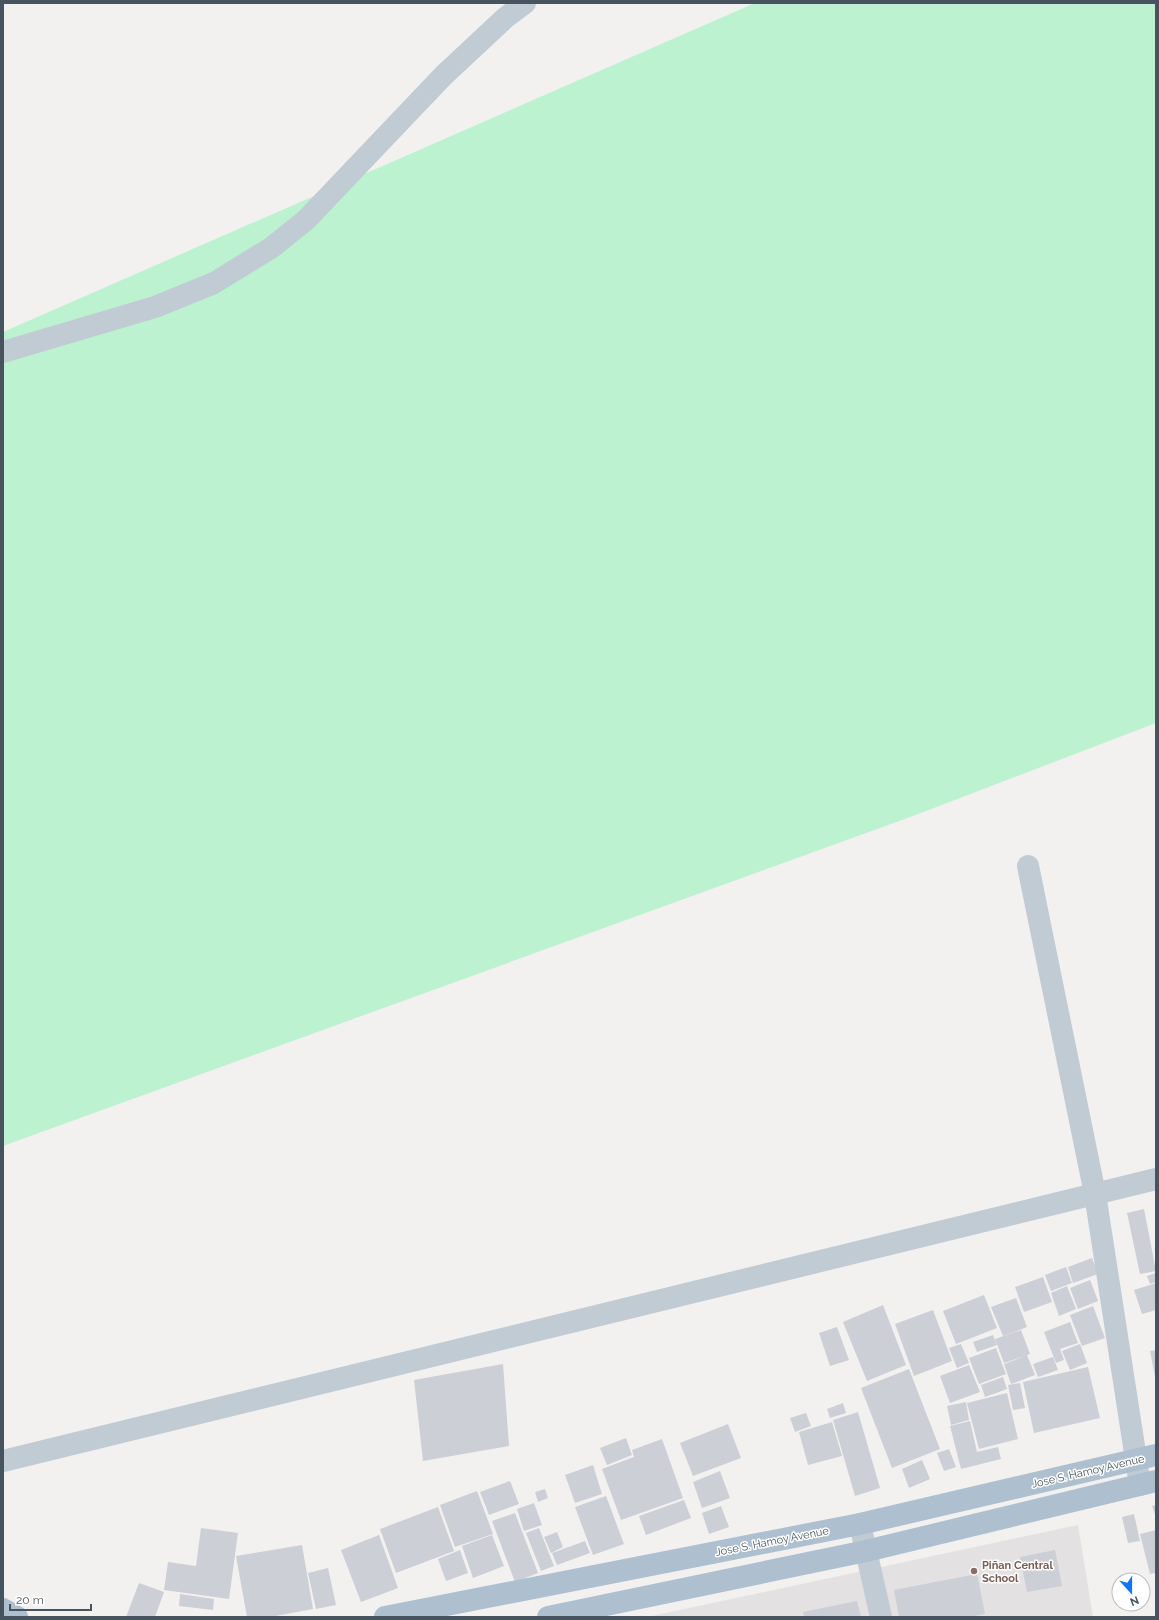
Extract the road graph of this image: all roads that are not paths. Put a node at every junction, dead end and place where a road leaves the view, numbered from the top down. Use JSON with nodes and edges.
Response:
{"nodes":[{"id":1,"x":525,"y":3,"type":"edge"},
{"id":2,"x":3,"y":352,"type":"edge"},
{"id":3,"x":1028,"y":866,"type":"dead end"},
{"id":4,"x":1156,"y":1179,"type":"edge"},
{"id":5,"x":1095,"y":1194,"type":"junction"},
{"id":6,"x":1156,"y":1455,"type":"edge"},
{"id":7,"x":1135,"y":1460,"type":"junction"},
{"id":8,"x":3,"y":1461,"type":"edge"},
{"id":9,"x":1148,"y":1483,"type":"edge"},
{"id":10,"x":860,"y":1524,"type":"junction"},
{"id":11,"x":866,"y":1550,"type":"junction"},
{"id":12,"x":3,"y":1609,"type":"edge"},
{"id":13,"x":17,"y":1617,"type":"edge"},
{"id":14,"x":385,"y":1617,"type":"edge"},
{"id":15,"x":548,"y":1617,"type":"edge"},
{"id":16,"x":881,"y":1617,"type":"edge"}],
"edges":[{"from":1,"to":2,"type":"street"},
{"from":3,"to":5,"type":"street"},
{"from":4,"to":5,"type":"street"},
{"from":5,"to":7,"type":"street"},
{"from":5,"to":8,"type":"street"},
{"from":6,"to":7,"type":"main road","name":"Jose S. Hamoy Avenue"},
{"from":7,"to":9,"type":"street"},
{"from":7,"to":10,"type":"main road","name":"Jose S. Hamoy Avenue"},
{"from":9,"to":11,"type":"main road"},
{"from":10,"to":11,"type":"street"},
{"from":10,"to":14,"type":"main road","name":"Jose S. Hamoy Avenue"},
{"from":11,"to":15,"type":"main road"},
{"from":11,"to":16,"type":"street"},
{"from":12,"to":13,"type":"main road"}]}
